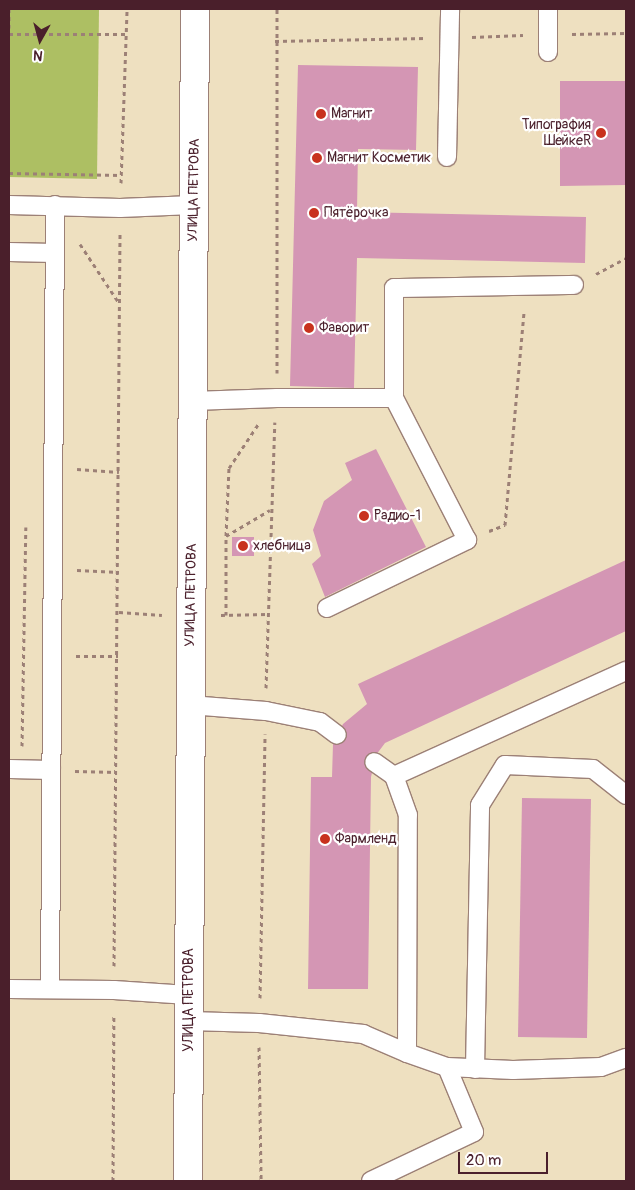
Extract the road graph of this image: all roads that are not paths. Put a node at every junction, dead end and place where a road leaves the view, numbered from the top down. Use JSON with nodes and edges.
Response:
{"nodes":[{"id":1,"x":195,"y":9,"type":"edge"},
{"id":2,"x":450,"y":9,"type":"edge"},
{"id":3,"x":548,"y":9,"type":"edge"},
{"id":4,"x":548,"y":52,"type":"dead end"},
{"id":5,"x":447,"y":157,"type":"dead end"},
{"id":6,"x":193,"y":204,"type":"junction"},
{"id":7,"x":9,"y":205,"type":"edge"},
{"id":8,"x":55,"y":205,"type":"junction"},
{"id":9,"x":9,"y":252,"type":"edge"},
{"id":10,"x":54,"y":253,"type":"junction"},
{"id":11,"x":574,"y":285,"type":"road end"},
{"id":12,"x":394,"y":398,"type":"junction"},
{"id":13,"x":193,"y":402,"type":"junction"},
{"id":14,"x":327,"y":608,"type":"dead end"},
{"id":15,"x":626,"y":671,"type":"edge"},
{"id":16,"x":190,"y":705,"type":"junction"},
{"id":17,"x":337,"y":735,"type":"dead end"},
{"id":18,"x":374,"y":762,"type":"dead end"},
{"id":19,"x":9,"y":769,"type":"edge"},
{"id":20,"x":51,"y":770,"type":"junction"},
{"id":21,"x":394,"y":776,"type":"junction"},
{"id":22,"x":626,"y":795,"type":"edge"},
{"id":23,"x":9,"y":989,"type":"edge"},
{"id":24,"x":50,"y":989,"type":"junction"},
{"id":25,"x":189,"y":1008,"type":"junction"},
{"id":26,"x":407,"y":1053,"type":"junction"},
{"id":27,"x":626,"y":1058,"type":"edge"},
{"id":28,"x":448,"y":1067,"type":"junction"},
{"id":29,"x":475,"y":1069,"type":"junction"},
{"id":30,"x":188,"y":1181,"type":"edge"},
{"id":31,"x":371,"y":1181,"type":"edge"}],
"edges":[{"from":1,"to":6,"type":"main road","name":"УЛИЦА ПЕТРОВА"},
{"from":2,"to":5,"type":"lane"},
{"from":3,"to":4,"type":"lane"},
{"from":6,"to":8,"type":"lane"},
{"from":6,"to":13,"type":"main road","name":"УЛИЦА ПЕТРОВА"},
{"from":7,"to":8,"type":"lane"},
{"from":8,"to":10,"type":"lane"},
{"from":9,"to":10,"type":"lane"},
{"from":10,"to":20,"type":"lane"},
{"from":11,"to":12,"type":"lane"},
{"from":12,"to":13,"type":"lane"},
{"from":12,"to":14,"type":"lane"},
{"from":13,"to":16,"type":"main road","name":"УЛИЦА ПЕТРОВА"},
{"from":15,"to":21,"type":"lane"},
{"from":16,"to":17,"type":"lane"},
{"from":16,"to":25,"type":"main road","name":"УЛИЦА ПЕТРОВА"},
{"from":18,"to":21,"type":"lane"},
{"from":19,"to":20,"type":"lane"},
{"from":20,"to":24,"type":"lane"},
{"from":21,"to":26,"type":"lane"},
{"from":22,"to":29,"type":"lane"},
{"from":23,"to":24,"type":"lane"},
{"from":24,"to":25,"type":"lane"},
{"from":25,"to":26,"type":"lane"},
{"from":25,"to":30,"type":"main road","name":"УЛИЦА ПЕТРОВА"},
{"from":26,"to":28,"type":"lane"},
{"from":27,"to":29,"type":"lane"},
{"from":28,"to":29,"type":"lane"},
{"from":28,"to":31,"type":"lane"}]}
